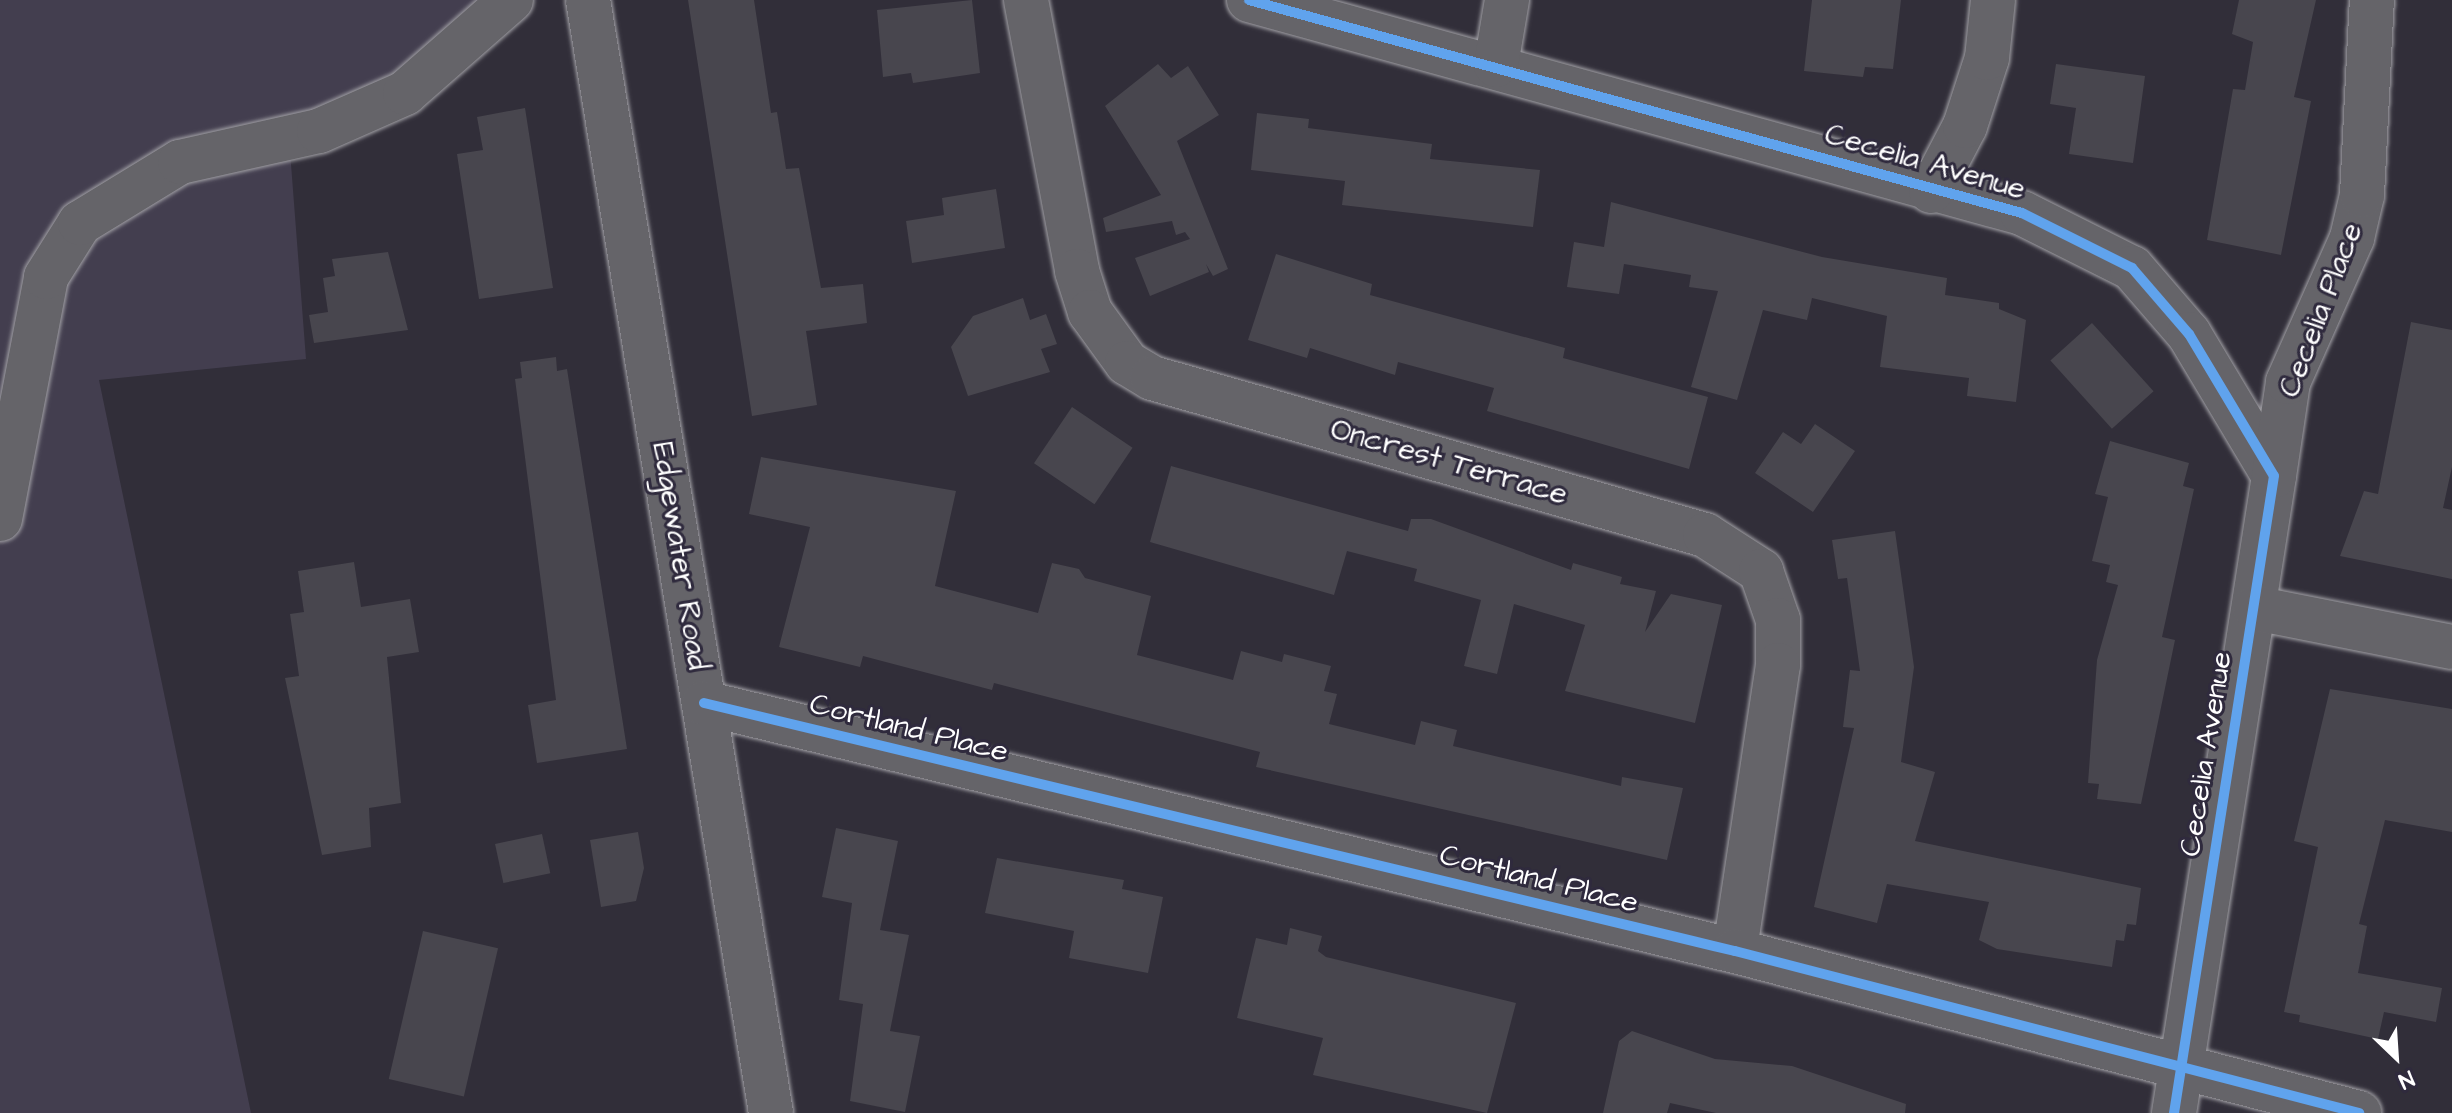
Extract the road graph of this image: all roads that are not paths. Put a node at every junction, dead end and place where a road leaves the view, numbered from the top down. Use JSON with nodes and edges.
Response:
{"nodes":[{"id":1,"x":511,"y":0,"type":"edge"},
{"id":2,"x":588,"y":0,"type":"edge"},
{"id":3,"x":1026,"y":0,"type":"edge"},
{"id":4,"x":1249,"y":0,"type":"edge"},
{"id":5,"x":1507,"y":0,"type":"edge"},
{"id":6,"x":1993,"y":0,"type":"edge"},
{"id":7,"x":2372,"y":0,"type":"edge"},
{"id":8,"x":1496,"y":65,"type":"junction"},
{"id":9,"x":1931,"y":191,"type":"junction"},
{"id":10,"x":2274,"y":476,"type":"junction"},
{"id":11,"x":0,"y":519,"type":"edge"},
{"id":12,"x":2255,"y":608,"type":"junction"},
{"id":13,"x":2452,"y":647,"type":"edge"},
{"id":14,"x":704,"y":703,"type":"junction"},
{"id":15,"x":1735,"y":951,"type":"junction"},
{"id":16,"x":2180,"y":1067,"type":"junction"},
{"id":17,"x":771,"y":1113,"type":"edge"},
{"id":18,"x":2174,"y":1113,"type":"edge"},
{"id":19,"x":2359,"y":1113,"type":"edge"}],
"edges":[{"from":1,"to":11,"type":"street"},
{"from":2,"to":14,"type":"street","name":"Edgewater Road"},
{"from":3,"to":15,"type":"street","name":"Oncrest Terrace"},
{"from":4,"to":8,"type":"street","name":"Cecelia Avenue"},
{"from":5,"to":8,"type":"street"},
{"from":6,"to":9,"type":"street"},
{"from":7,"to":10,"type":"street","name":"Cecelia Place"},
{"from":8,"to":9,"type":"street","name":"Cecelia Avenue"},
{"from":9,"to":10,"type":"street","name":"Cecelia Avenue"},
{"from":10,"to":12,"type":"street","name":"Cecelia Avenue"},
{"from":12,"to":13,"type":"street"},
{"from":12,"to":16,"type":"street","name":"Cecelia Avenue"},
{"from":14,"to":15,"type":"street","name":"Cortland Place"},
{"from":14,"to":17,"type":"street","name":"Edgewater Road"},
{"from":15,"to":16,"type":"street","name":"Cortland Place"},
{"from":16,"to":18,"type":"street","name":"Cecelia Avenue"},
{"from":16,"to":19,"type":"street","name":"Cortland Place"}]}
